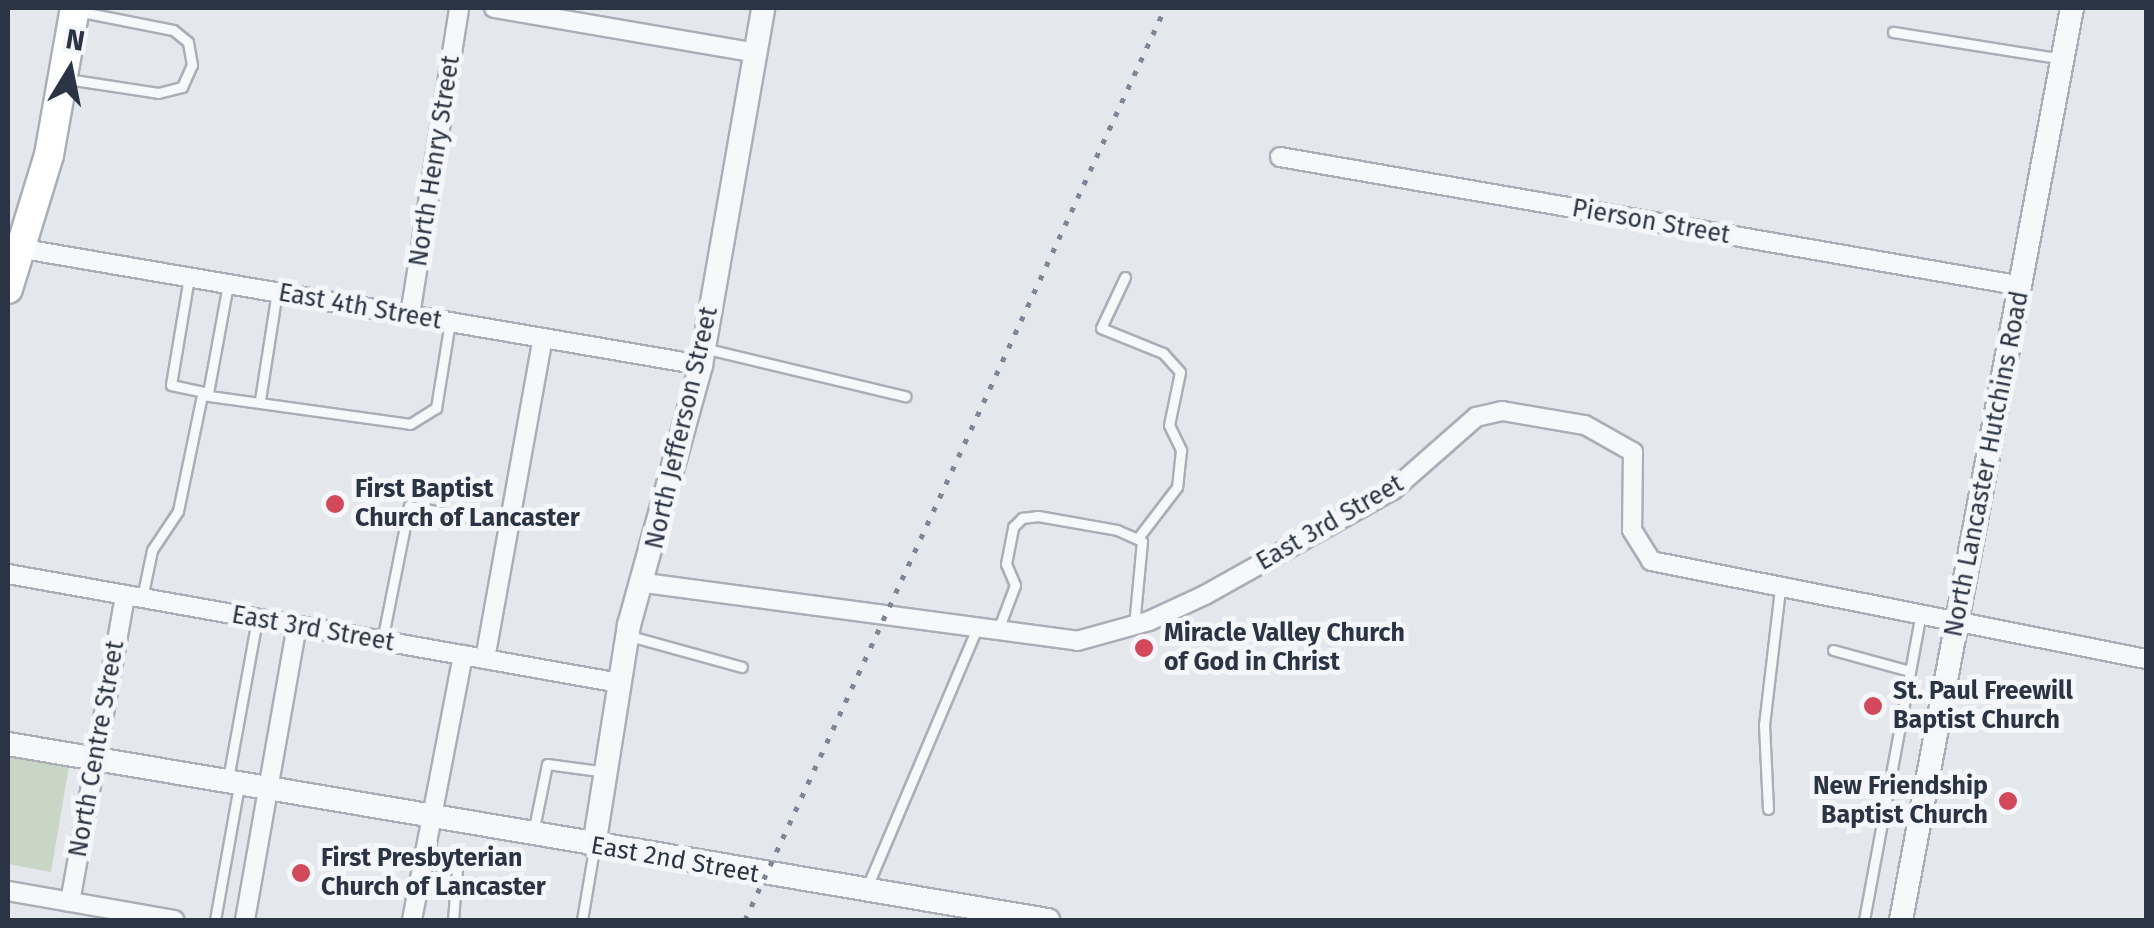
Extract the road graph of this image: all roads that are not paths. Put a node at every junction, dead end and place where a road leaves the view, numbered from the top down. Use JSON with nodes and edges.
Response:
{"nodes":[{"id":1,"x":459,"y":8,"type":"edge"},
{"id":2,"x":494,"y":8,"type":"edge"},
{"id":3,"x":764,"y":8,"type":"edge"},
{"id":4,"x":2072,"y":8,"type":"edge"},
{"id":5,"x":74,"y":9,"type":"edge"},
{"id":6,"x":1893,"y":32,"type":"dead end"},
{"id":7,"x":756,"y":53,"type":"junction"},
{"id":8,"x":2063,"y":59,"type":"junction"},
{"id":9,"x":62,"y":78,"type":"junction"},
{"id":10,"x":1280,"y":157,"type":"dead end"},
{"id":11,"x":14,"y":248,"type":"edge"},
{"id":12,"x":1126,"y":277,"type":"dead end"},
{"id":13,"x":189,"y":278,"type":"junction"},
{"id":14,"x":228,"y":284,"type":"junction"},
{"id":15,"x":2022,"y":286,"type":"junction"},
{"id":16,"x":8,"y":289,"type":"edge"},
{"id":17,"x":277,"y":292,"type":"junction"},
{"id":18,"x":410,"y":315,"type":"junction"},
{"id":19,"x":450,"y":322,"type":"junction"},
{"id":20,"x":544,"y":338,"type":"junction"},
{"id":21,"x":703,"y":357,"type":"junction"},
{"id":22,"x":208,"y":394,"type":"junction"},
{"id":23,"x":904,"y":396,"type":"dead end"},
{"id":24,"x":260,"y":400,"type":"junction"},
{"id":25,"x":510,"y":525,"type":"junction"},
{"id":26,"x":1138,"y":538,"type":"junction"},
{"id":27,"x":8,"y":574,"type":"edge"},
{"id":28,"x":645,"y":583,"type":"junction"},
{"id":29,"x":1780,"y":589,"type":"junction"},
{"id":30,"x":134,"y":597,"type":"junction"},
{"id":31,"x":1920,"y":618,"type":"junction"},
{"id":32,"x":257,"y":619,"type":"junction"},
{"id":33,"x":1956,"y":625,"type":"junction"},
{"id":34,"x":297,"y":626,"type":"junction"},
{"id":35,"x":1134,"y":626,"type":"junction"},
{"id":36,"x":977,"y":628,"type":"junction"},
{"id":37,"x":998,"y":630,"type":"junction"},
{"id":38,"x":628,"y":636,"type":"junction"},
{"id":39,"x":382,"y":641,"type":"junction"},
{"id":40,"x":1833,"y":650,"type":"dead end"},
{"id":41,"x":463,"y":656,"type":"junction"},
{"id":42,"x":485,"y":659,"type":"junction"},
{"id":43,"x":2146,"y":659,"type":"edge"},
{"id":44,"x":742,"y":667,"type":"dead end"},
{"id":45,"x":1910,"y":671,"type":"junction"},
{"id":46,"x":620,"y":683,"type":"junction"},
{"id":47,"x":8,"y":744,"type":"edge"},
{"id":48,"x":96,"y":759,"type":"junction"},
{"id":49,"x":606,"y":772,"type":"junction"},
{"id":50,"x":233,"y":783,"type":"junction"},
{"id":51,"x":268,"y":789,"type":"junction"},
{"id":52,"x":1768,"y":809,"type":"dead end"},
{"id":53,"x":432,"y":818,"type":"junction"},
{"id":54,"x":532,"y":835,"type":"junction"},
{"id":55,"x":594,"y":846,"type":"junction"},
{"id":56,"x":424,"y":861,"type":"junction"},
{"id":57,"x":8,"y":891,"type":"edge"},
{"id":58,"x":864,"y":892,"type":"junction"},
{"id":59,"x":70,"y":902,"type":"junction"},
{"id":60,"x":174,"y":920,"type":"edge"},
{"id":61,"x":215,"y":920,"type":"edge"},
{"id":62,"x":245,"y":920,"type":"edge"},
{"id":63,"x":412,"y":920,"type":"edge"},
{"id":64,"x":452,"y":920,"type":"edge"},
{"id":65,"x":582,"y":920,"type":"edge"},
{"id":66,"x":1048,"y":920,"type":"edge"},
{"id":67,"x":1864,"y":920,"type":"edge"},
{"id":68,"x":1902,"y":920,"type":"edge"}],
"edges":[{"from":1,"to":18,"type":"street","name":"North Henry Street"},
{"from":2,"to":7,"type":"street"},
{"from":3,"to":7,"type":"street","name":"North Jefferson Street"},
{"from":4,"to":8,"type":"street","name":"North Lancaster Hutchins Road"},
{"from":5,"to":9,"type":"main road"},
{"from":5,"to":9,"type":"lane"},
{"from":6,"to":8,"type":"lane"},
{"from":7,"to":21,"type":"street","name":"North Jefferson Street"},
{"from":8,"to":15,"type":"street","name":"North Lancaster Hutchins Road"},
{"from":9,"to":11,"type":"main road"},
{"from":10,"to":15,"type":"street","name":"Pierson Street"},
{"from":11,"to":13,"type":"street","name":"East 4th Street"},
{"from":11,"to":16,"type":"main road"},
{"from":12,"to":26,"type":"lane"},
{"from":13,"to":14,"type":"street","name":"East 4th Street"},
{"from":13,"to":22,"type":"lane"},
{"from":14,"to":17,"type":"street","name":"East 4th Street"},
{"from":14,"to":22,"type":"lane"},
{"from":15,"to":33,"type":"street","name":"North Lancaster Hutchins Road"},
{"from":17,"to":18,"type":"street","name":"East 4th Street"},
{"from":17,"to":24,"type":"lane"},
{"from":18,"to":19,"type":"street","name":"East 4th Street"},
{"from":19,"to":20,"type":"street","name":"East 4th Street"},
{"from":19,"to":24,"type":"lane"},
{"from":20,"to":21,"type":"street","name":"East 4th Street"},
{"from":20,"to":25,"type":"street"},
{"from":21,"to":23,"type":"lane"},
{"from":21,"to":28,"type":"street","name":"North Jefferson Street"},
{"from":22,"to":24,"type":"lane"},
{"from":22,"to":30,"type":"lane"},
{"from":25,"to":39,"type":"lane"},
{"from":25,"to":42,"type":"street"},
{"from":26,"to":35,"type":"lane"},
{"from":26,"to":37,"type":"lane"},
{"from":27,"to":30,"type":"street","name":"East 3rd Street"},
{"from":28,"to":36,"type":"street","name":"East 3rd Street"},
{"from":28,"to":38,"type":"street","name":"North Jefferson Street"},
{"from":29,"to":31,"type":"street","name":"East 3rd Street"},
{"from":29,"to":35,"type":"street","name":"East 3rd Street"},
{"from":29,"to":52,"type":"lane"},
{"from":30,"to":32,"type":"street","name":"East 3rd Street"},
{"from":30,"to":48,"type":"street","name":"North Centre Street"},
{"from":31,"to":33,"type":"street","name":"East 3rd Street"},
{"from":31,"to":45,"type":"lane"},
{"from":32,"to":34,"type":"street","name":"East 3rd Street"},
{"from":32,"to":50,"type":"lane"},
{"from":33,"to":43,"type":"street","name":"East 3rd Street"},
{"from":33,"to":68,"type":"street","name":"North Lancaster Hutchins Road"},
{"from":34,"to":39,"type":"street","name":"East 3rd Street"},
{"from":34,"to":51,"type":"street"},
{"from":35,"to":37,"type":"street","name":"East 3rd Street"},
{"from":36,"to":37,"type":"street","name":"East 3rd Street"},
{"from":36,"to":58,"type":"lane"},
{"from":38,"to":44,"type":"lane"},
{"from":38,"to":46,"type":"street","name":"North Jefferson Street"},
{"from":39,"to":41,"type":"street","name":"East 3rd Street"},
{"from":40,"to":45,"type":"lane"},
{"from":41,"to":42,"type":"street","name":"East 3rd Street"},
{"from":41,"to":53,"type":"street"},
{"from":42,"to":46,"type":"street","name":"East 3rd Street"},
{"from":45,"to":67,"type":"lane"},
{"from":46,"to":49,"type":"street","name":"North Jefferson Street"},
{"from":47,"to":48,"type":"street","name":"East 2nd Street"},
{"from":48,"to":50,"type":"street","name":"East 2nd Street"},
{"from":48,"to":59,"type":"street","name":"North Centre Street"},
{"from":49,"to":54,"type":"lane"},
{"from":49,"to":55,"type":"street","name":"North Jefferson Street"},
{"from":50,"to":51,"type":"street","name":"East 2nd Street"},
{"from":50,"to":61,"type":"lane"},
{"from":51,"to":53,"type":"street","name":"East 2nd Street"},
{"from":51,"to":62,"type":"street"},
{"from":53,"to":54,"type":"street","name":"East 2nd Street"},
{"from":53,"to":56,"type":"street"},
{"from":54,"to":55,"type":"street","name":"East 2nd Street"},
{"from":55,"to":58,"type":"street","name":"East 2nd Street"},
{"from":55,"to":65,"type":"lane"},
{"from":56,"to":63,"type":"street"},
{"from":56,"to":64,"type":"lane"},
{"from":57,"to":59,"type":"street"},
{"from":58,"to":66,"type":"street","name":"East 2nd Street"},
{"from":59,"to":60,"type":"street"}]}
